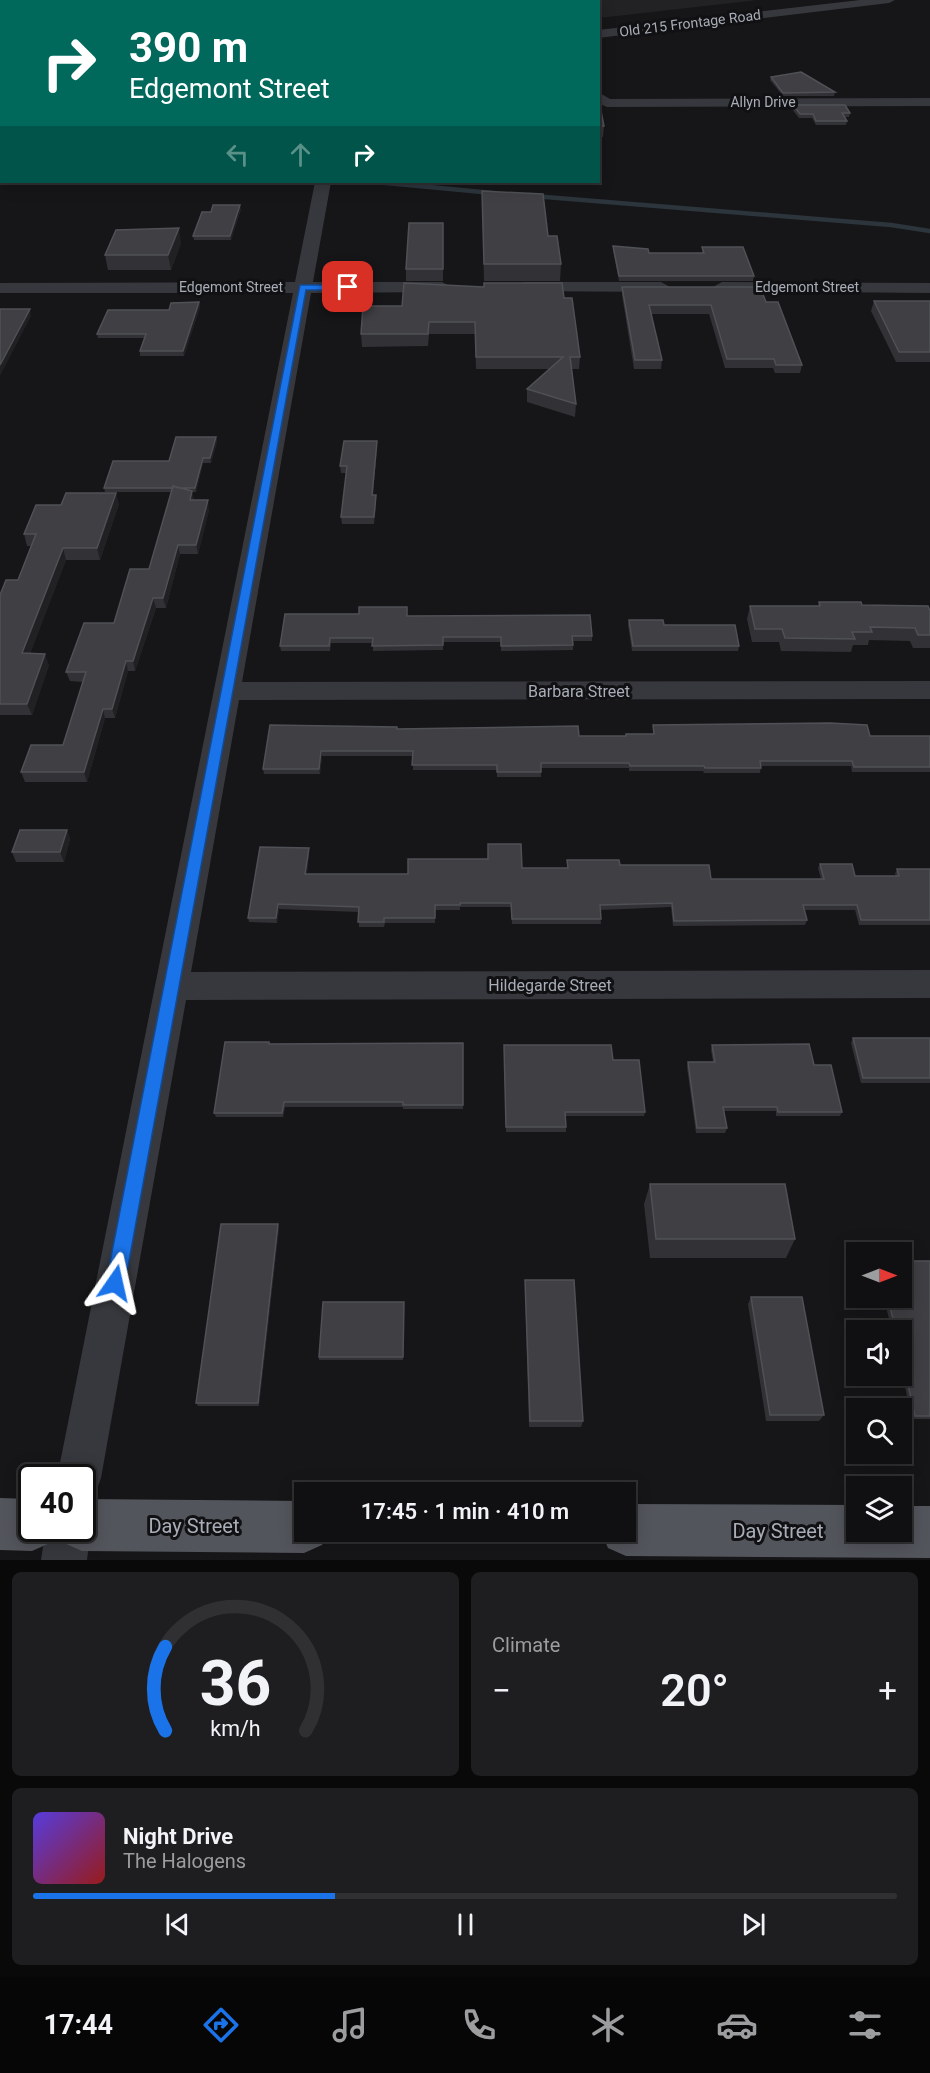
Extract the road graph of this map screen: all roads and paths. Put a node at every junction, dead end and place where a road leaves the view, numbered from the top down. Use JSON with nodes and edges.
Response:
{"nodes":[{"id":1,"x":805,"y":0,"type":"edge"},
{"id":2,"x":889,"y":0,"type":"edge"},
{"id":3,"x":600,"y":24,"type":"edge"},
{"id":4,"x":600,"y":34,"type":"edge"},
{"id":5,"x":600,"y":98,"type":"edge"},
{"id":6,"x":930,"y":102,"type":"edge"},
{"id":7,"x":323,"y":183,"type":"edge"},
{"id":8,"x":303,"y":287,"type":"junction"},
{"id":9,"x":457,"y":287,"type":"edge"},
{"id":10,"x":504,"y":287,"type":"edge"},
{"id":11,"x":683,"y":287,"type":"edge"},
{"id":12,"x":706,"y":287,"type":"edge"},
{"id":13,"x":0,"y":288,"type":"edge"},
{"id":14,"x":930,"y":288,"type":"edge"},
{"id":15,"x":930,"y":690,"type":"edge"},
{"id":16,"x":228,"y":691,"type":"junction"},
{"id":17,"x":930,"y":984,"type":"edge"},
{"id":18,"x":170,"y":986,"type":"junction"},
{"id":19,"x":82,"y":1464,"type":"edge"},
{"id":20,"x":0,"y":1524,"type":"edge"},
{"id":21,"x":18,"y":1525,"type":"edge"},
{"id":22,"x":96,"y":1525,"type":"edge"},
{"id":23,"x":294,"y":1527,"type":"edge"},
{"id":24,"x":636,"y":1530,"type":"edge"},
{"id":25,"x":930,"y":1532,"type":"edge"},
{"id":26,"x":67,"y":1542,"type":"edge"},
{"id":27,"x":64,"y":1560,"type":"edge"}],
"edges":[{"from":1,"to":3,"type":"street","name":"Old 215 Frontage Road"},
{"from":2,"to":4,"type":"street","name":"Old 215 Frontage Road"},
{"from":5,"to":6,"type":"street","name":"Allyn Drive"},
{"from":7,"to":8,"type":"street"},
{"from":8,"to":9,"type":"street","name":"Edgemont Street"},
{"from":8,"to":13,"type":"street","name":"Edgemont Street"},
{"from":8,"to":16,"type":"street"},
{"from":10,"to":11,"type":"street"},
{"from":12,"to":14,"type":"street","name":"Edgemont Street"},
{"from":15,"to":16,"type":"street","name":"Barbara Street"},
{"from":16,"to":18,"type":"street"},
{"from":17,"to":18,"type":"street","name":"Hildegarde Street"},
{"from":18,"to":19,"type":"street"},
{"from":20,"to":21,"type":"main road"},
{"from":22,"to":23,"type":"main road","name":"Day Street"},
{"from":24,"to":25,"type":"main road","name":"Day Street"},
{"from":26,"to":27,"type":"street"}]}
